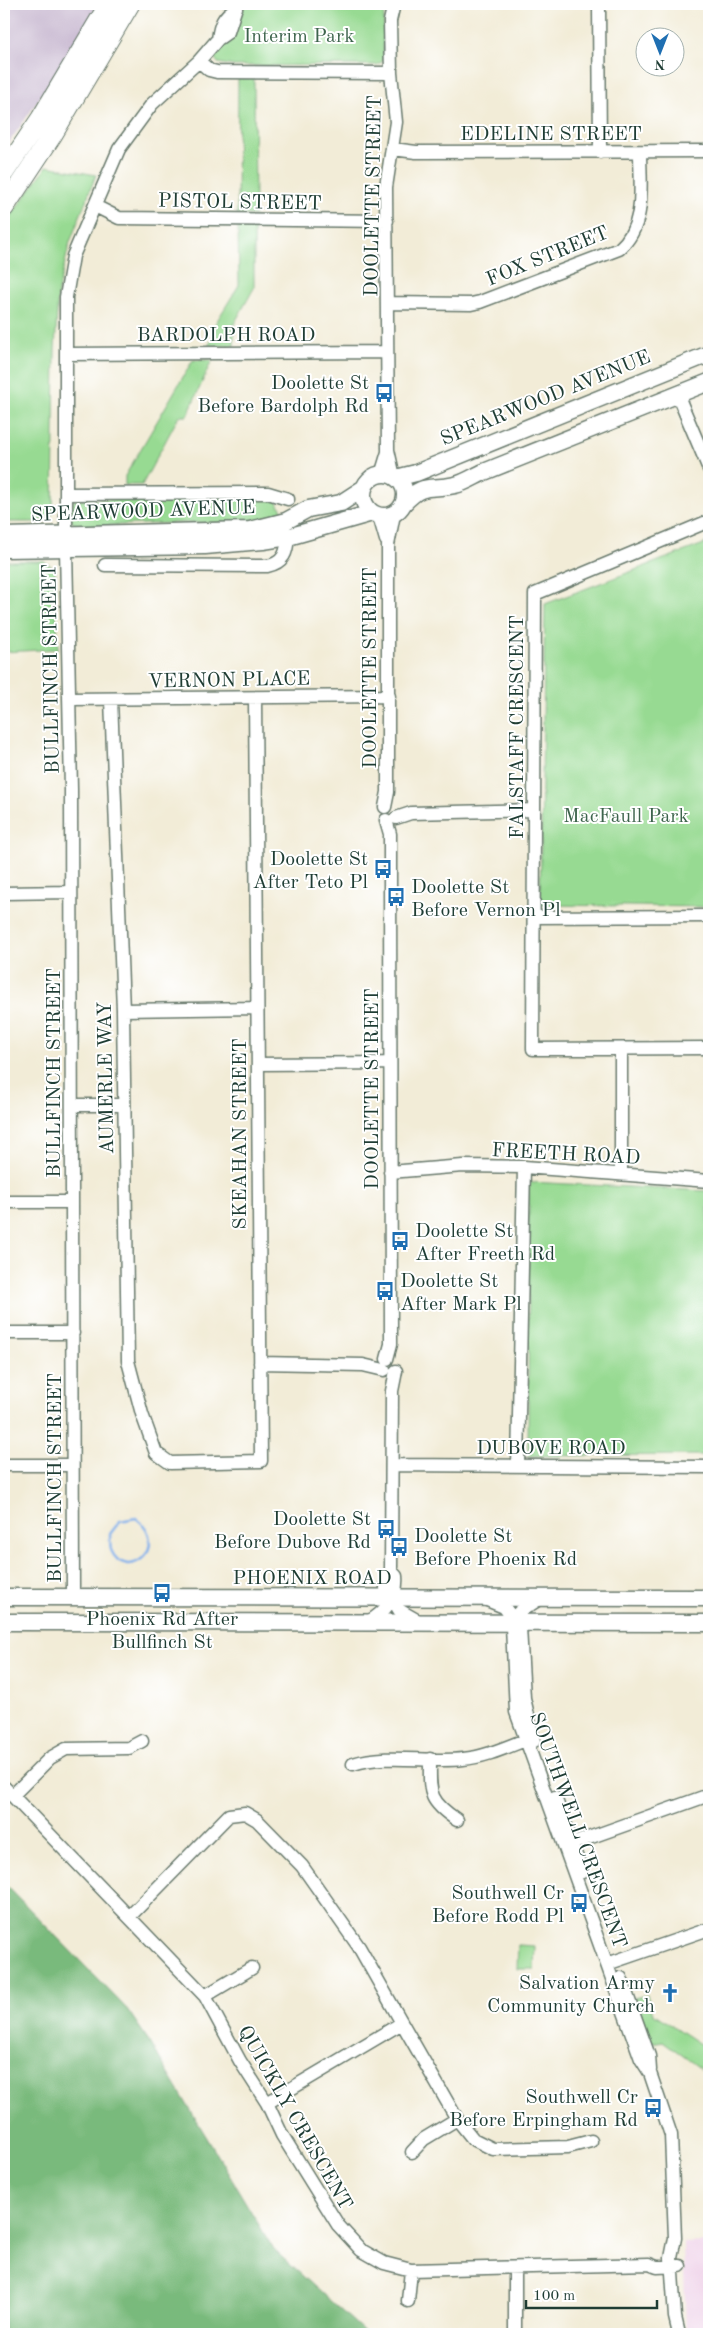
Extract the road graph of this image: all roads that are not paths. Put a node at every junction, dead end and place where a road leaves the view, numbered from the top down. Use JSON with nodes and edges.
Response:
{"nodes":[{"id":1,"x":109,"y":4,"type":"edge"},
{"id":2,"x":130,"y":4,"type":"edge"},
{"id":3,"x":394,"y":4,"type":"edge"},
{"id":4,"x":599,"y":4,"type":"edge"},
{"id":5,"x":236,"y":6,"type":"edge"},
{"id":6,"x":199,"y":61,"type":"junction"},
{"id":7,"x":391,"y":73,"type":"junction"},
{"id":8,"x":392,"y":149,"type":"junction"},
{"id":9,"x":709,"y":151,"type":"edge"},
{"id":10,"x":600,"y":152,"type":"junction"},
{"id":11,"x":640,"y":152,"type":"junction"},
{"id":12,"x":4,"y":173,"type":"edge"},
{"id":13,"x":95,"y":206,"type":"junction"},
{"id":14,"x":4,"y":208,"type":"edge"},
{"id":15,"x":387,"y":221,"type":"junction"},
{"id":16,"x":388,"y":303,"type":"junction"},
{"id":17,"x":388,"y":352,"type":"junction"},
{"id":18,"x":66,"y":354,"type":"junction"},
{"id":19,"x":709,"y":354,"type":"edge"},
{"id":20,"x":709,"y":382,"type":"edge"},
{"id":21,"x":678,"y":396,"type":"junction"},
{"id":22,"x":709,"y":469,"type":"edge"},
{"id":23,"x":391,"y":477,"type":"junction"},
{"id":24,"x":364,"y":488,"type":"junction"},
{"id":25,"x":66,"y":494,"type":"junction"},
{"id":26,"x":288,"y":499,"type":"dead end"},
{"id":27,"x":387,"y":511,"type":"junction"},
{"id":28,"x":709,"y":521,"type":"edge"},
{"id":29,"x":4,"y":536,"type":"edge"},
{"id":30,"x":288,"y":537,"type":"junction"},
{"id":31,"x":66,"y":542,"type":"junction"},
{"id":32,"x":4,"y":549,"type":"edge"},
{"id":33,"x":105,"y":565,"type":"dead end"},
{"id":34,"x":389,"y":696,"type":"junction"},
{"id":35,"x":254,"y":698,"type":"junction"},
{"id":36,"x":69,"y":699,"type":"junction"},
{"id":37,"x":111,"y":699,"type":"junction"},
{"id":38,"x":534,"y":810,"type":"junction"},
{"id":39,"x":392,"y":813,"type":"junction"},
{"id":40,"x":71,"y":892,"type":"junction"},
{"id":41,"x":4,"y":893,"type":"edge"},
{"id":42,"x":709,"y":916,"type":"edge"},
{"id":43,"x":534,"y":918,"type":"junction"},
{"id":44,"x":257,"y":1008,"type":"junction"},
{"id":45,"x":123,"y":1010,"type":"junction"},
{"id":46,"x":709,"y":1048,"type":"edge"},
{"id":47,"x":621,"y":1049,"type":"junction"},
{"id":48,"x":390,"y":1063,"type":"junction"},
{"id":49,"x":258,"y":1064,"type":"junction"},
{"id":50,"x":72,"y":1105,"type":"junction"},
{"id":51,"x":124,"y":1105,"type":"junction"},
{"id":52,"x":524,"y":1167,"type":"junction"},
{"id":53,"x":391,"y":1168,"type":"junction"},
{"id":54,"x":621,"y":1174,"type":"junction"},
{"id":55,"x":709,"y":1181,"type":"edge"},
{"id":56,"x":4,"y":1202,"type":"edge"},
{"id":57,"x":72,"y":1202,"type":"junction"},
{"id":58,"x":4,"y":1333,"type":"edge"},
{"id":59,"x":73,"y":1333,"type":"junction"},
{"id":60,"x":260,"y":1363,"type":"junction"},
{"id":61,"x":389,"y":1366,"type":"junction"},
{"id":62,"x":156,"y":1453,"type":"joint"},
{"id":63,"x":4,"y":1465,"type":"edge"},
{"id":64,"x":72,"y":1465,"type":"junction"},
{"id":65,"x":392,"y":1465,"type":"junction"},
{"id":66,"x":518,"y":1465,"type":"junction"},
{"id":67,"x":709,"y":1467,"type":"edge"},
{"id":68,"x":4,"y":1597,"type":"edge"},
{"id":69,"x":73,"y":1598,"type":"junction"},
{"id":70,"x":391,"y":1598,"type":"junction"},
{"id":71,"x":483,"y":1598,"type":"junction"},
{"id":72,"x":541,"y":1598,"type":"junction"},
{"id":73,"x":709,"y":1598,"type":"edge"},
{"id":74,"x":4,"y":1622,"type":"edge"},
{"id":75,"x":368,"y":1622,"type":"junction"},
{"id":76,"x":420,"y":1622,"type":"junction"},
{"id":77,"x":514,"y":1622,"type":"junction"},
{"id":78,"x":709,"y":1623,"type":"edge"},
{"id":79,"x":530,"y":1738,"type":"junction"},
{"id":80,"x":142,"y":1741,"type":"dead end"},
{"id":81,"x":430,"y":1759,"type":"junction"},
{"id":82,"x":353,"y":1764,"type":"dead end"},
{"id":83,"x":8,"y":1791,"type":"edge"},
{"id":84,"x":709,"y":1795,"type":"edge"},
{"id":85,"x":457,"y":1820,"type":"dead end"},
{"id":86,"x":568,"y":1846,"type":"junction"},
{"id":87,"x":129,"y":1917,"type":"junction"},
{"id":88,"x":709,"y":1929,"type":"edge"},
{"id":89,"x":611,"y":1962,"type":"junction"},
{"id":90,"x":252,"y":1968,"type":"dead end"},
{"id":91,"x":205,"y":1996,"type":"junction"},
{"id":92,"x":402,"y":2023,"type":"junction"},
{"id":93,"x":267,"y":2104,"type":"junction"},
{"id":94,"x":457,"y":2119,"type":"junction"},
{"id":95,"x":591,"y":2141,"type":"dead end"},
{"id":96,"x":412,"y":2152,"type":"dead end"},
{"id":97,"x":676,"y":2259,"type":"junction"},
{"id":98,"x":515,"y":2268,"type":"junction"},
{"id":99,"x":411,"y":2270,"type":"junction"},
{"id":100,"x":408,"y":2301,"type":"dead end"},
{"id":101,"x":678,"y":2330,"type":"edge"},
{"id":102,"x":515,"y":2334,"type":"edge"}],
"edges":[{"from":1,"to":12,"type":"highway"},
{"from":2,"to":14,"type":"highway"},
{"from":3,"to":7,"type":"street","name":"DOOLETTE STREET"},
{"from":4,"to":10,"type":"street"},
{"from":5,"to":6,"type":"street","name":"BULLFINCH STREET"},
{"from":6,"to":7,"type":"street"},
{"from":6,"to":13,"type":"street","name":"BULLFINCH STREET"},
{"from":7,"to":8,"type":"street","name":"DOOLETTE STREET"},
{"from":8,"to":10,"type":"street","name":"EDELINE STREET"},
{"from":8,"to":15,"type":"street","name":"DOOLETTE STREET"},
{"from":9,"to":11,"type":"street","name":"EDELINE STREET"},
{"from":10,"to":11,"type":"street","name":"EDELINE STREET"},
{"from":11,"to":16,"type":"street","name":"FOX STREET"},
{"from":13,"to":15,"type":"street","name":"PISTOL STREET"},
{"from":13,"to":18,"type":"street","name":"BULLFINCH STREET"},
{"from":15,"to":16,"type":"street","name":"DOOLETTE STREET"},
{"from":16,"to":17,"type":"street","name":"DOOLETTE STREET"},
{"from":17,"to":18,"type":"street","name":"BARDOLPH ROAD"},
{"from":17,"to":23,"type":"street","name":"DOOLETTE STREET"},
{"from":18,"to":25,"type":"street","name":"BULLFINCH STREET"},
{"from":19,"to":23,"type":"main road","name":"SPEARWOOD AVENUE"},
{"from":20,"to":21,"type":"main road","name":"SPEARWOOD AVENUE"},
{"from":21,"to":22,"type":"street"},
{"from":21,"to":27,"type":"main road","name":"SPEARWOOD AVENUE"},
{"from":23,"to":24,"type":"main road","name":"SPEARWOOD AVENUE"},
{"from":23,"to":27,"type":"main road"},
{"from":24,"to":27,"type":"main road"},
{"from":24,"to":31,"type":"main road","name":"SPEARWOOD AVENUE"},
{"from":25,"to":26,"type":"street","name":"SPEARWOOD AVENUE"},
{"from":25,"to":31,"type":"street","name":"BULLFINCH STREET"},
{"from":27,"to":30,"type":"main road","name":"SPEARWOOD AVENUE"},
{"from":27,"to":34,"type":"street","name":"DOOLETTE STREET"},
{"from":28,"to":38,"type":"street","name":"FALSTAFF CRESCENT"},
{"from":29,"to":31,"type":"main road","name":"SPEARWOOD AVENUE"},
{"from":30,"to":31,"type":"main road","name":"SPEARWOOD AVENUE"},
{"from":30,"to":33,"type":"street"},
{"from":31,"to":32,"type":"main road","name":"SPEARWOOD AVENUE"},
{"from":31,"to":36,"type":"street","name":"BULLFINCH STREET"},
{"from":34,"to":35,"type":"street","name":"VERNON PLACE"},
{"from":34,"to":39,"type":"street","name":"DOOLETTE STREET"},
{"from":35,"to":37,"type":"street","name":"VERNON PLACE"},
{"from":35,"to":44,"type":"street","name":"SKEAHAN STREET"},
{"from":36,"to":37,"type":"street","name":"VERNON PLACE"},
{"from":36,"to":40,"type":"street","name":"BULLFINCH STREET"},
{"from":37,"to":45,"type":"street","name":"AUMERLE WAY"},
{"from":38,"to":39,"type":"street"},
{"from":38,"to":43,"type":"street","name":"FALSTAFF CRESCENT"},
{"from":39,"to":48,"type":"street","name":"DOOLETTE STREET"},
{"from":40,"to":41,"type":"street"},
{"from":40,"to":50,"type":"street","name":"BULLFINCH STREET"},
{"from":42,"to":43,"type":"street"},
{"from":43,"to":47,"type":"street","name":"FALSTAFF CRESCENT"},
{"from":44,"to":45,"type":"street"},
{"from":44,"to":49,"type":"street","name":"SKEAHAN STREET"},
{"from":45,"to":51,"type":"street","name":"AUMERLE WAY"},
{"from":46,"to":47,"type":"street"},
{"from":47,"to":54,"type":"street"},
{"from":48,"to":49,"type":"street"},
{"from":48,"to":53,"type":"street","name":"DOOLETTE STREET"},
{"from":49,"to":60,"type":"street","name":"SKEAHAN STREET"},
{"from":50,"to":51,"type":"street"},
{"from":50,"to":57,"type":"street","name":"BULLFINCH STREET"},
{"from":51,"to":62,"type":"street","name":"AUMERLE WAY"},
{"from":52,"to":53,"type":"street","name":"FREETH ROAD"},
{"from":52,"to":54,"type":"street","name":"FREETH ROAD"},
{"from":52,"to":66,"type":"street"},
{"from":53,"to":61,"type":"street","name":"DOOLETTE STREET"},
{"from":54,"to":55,"type":"street","name":"FREETH ROAD"},
{"from":56,"to":57,"type":"street"},
{"from":57,"to":59,"type":"street","name":"BULLFINCH STREET"},
{"from":58,"to":59,"type":"street"},
{"from":59,"to":64,"type":"street","name":"BULLFINCH STREET"},
{"from":60,"to":61,"type":"street"},
{"from":60,"to":62,"type":"street","name":"SKEAHAN STREET"},
{"from":61,"to":65,"type":"street","name":"DOOLETTE STREET"},
{"from":63,"to":64,"type":"street"},
{"from":64,"to":69,"type":"street","name":"BULLFINCH STREET"},
{"from":65,"to":66,"type":"street","name":"DUBOVE ROAD"},
{"from":65,"to":70,"type":"street","name":"DOOLETTE STREET"},
{"from":66,"to":67,"type":"street","name":"DUBOVE ROAD"},
{"from":68,"to":69,"type":"main road","name":"PHOENIX ROAD"},
{"from":69,"to":70,"type":"main road","name":"PHOENIX ROAD"},
{"from":70,"to":71,"type":"main road","name":"PHOENIX ROAD"},
{"from":70,"to":75,"type":"street"},
{"from":70,"to":76,"type":"street"},
{"from":71,"to":72,"type":"main road","name":"PHOENIX ROAD"},
{"from":71,"to":77,"type":"street","name":"SOUTHWELL CRESCENT"},
{"from":72,"to":73,"type":"main road","name":"PHOENIX ROAD"},
{"from":72,"to":77,"type":"street"},
{"from":74,"to":75,"type":"main road"},
{"from":75,"to":76,"type":"main road"},
{"from":76,"to":77,"type":"main road"},
{"from":77,"to":78,"type":"main road"},
{"from":77,"to":79,"type":"street","name":"SOUTHWELL CRESCENT"},
{"from":79,"to":81,"type":"street"},
{"from":79,"to":86,"type":"street","name":"SOUTHWELL CRESCENT"},
{"from":80,"to":83,"type":"street"},
{"from":81,"to":82,"type":"street"},
{"from":81,"to":85,"type":"street"},
{"from":83,"to":87,"type":"street","name":"QUICKLY CRESCENT"},
{"from":84,"to":86,"type":"street"},
{"from":86,"to":89,"type":"street","name":"SOUTHWELL CRESCENT"},
{"from":87,"to":91,"type":"street","name":"QUICKLY CRESCENT"},
{"from":87,"to":92,"type":"street"},
{"from":88,"to":89,"type":"street"},
{"from":89,"to":97,"type":"street","name":"SOUTHWELL CRESCENT"},
{"from":90,"to":91,"type":"street"},
{"from":91,"to":93,"type":"street","name":"QUICKLY CRESCENT"},
{"from":92,"to":93,"type":"street"},
{"from":92,"to":94,"type":"street"},
{"from":93,"to":99,"type":"street","name":"QUICKLY CRESCENT"},
{"from":94,"to":95,"type":"street"},
{"from":94,"to":96,"type":"street"},
{"from":97,"to":98,"type":"street","name":"QUICKLY CRESCENT"},
{"from":97,"to":101,"type":"street","name":"SOUTHWELL CRESCENT"},
{"from":98,"to":99,"type":"street","name":"QUICKLY CRESCENT"},
{"from":98,"to":102,"type":"street"},
{"from":99,"to":100,"type":"street"}]}
